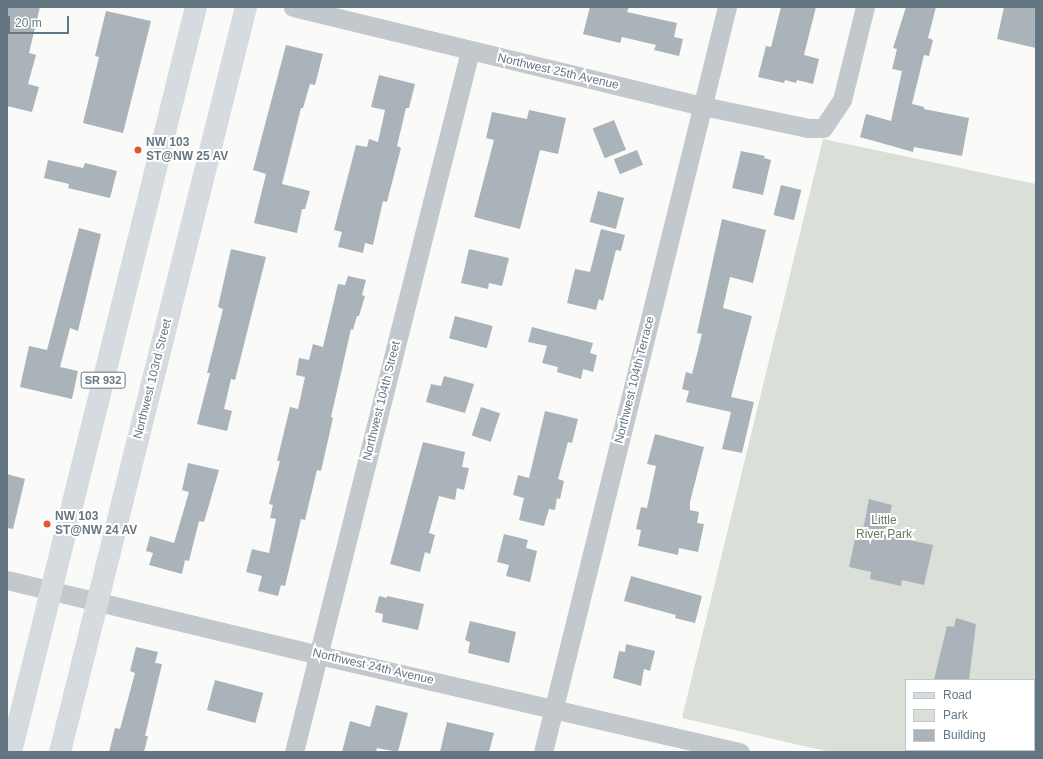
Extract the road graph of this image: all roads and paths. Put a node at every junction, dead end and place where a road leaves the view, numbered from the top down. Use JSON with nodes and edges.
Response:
{"nodes":[{"id":1,"x":196,"y":7,"type":"edge"},
{"id":2,"x":246,"y":7,"type":"edge"},
{"id":3,"x":293,"y":7,"type":"edge"},
{"id":4,"x":727,"y":7,"type":"edge"},
{"id":5,"x":865,"y":7,"type":"edge"},
{"id":6,"x":470,"y":50,"type":"junction"},
{"id":7,"x":703,"y":106,"type":"junction"},
{"id":8,"x":7,"y":580,"type":"edge"},
{"id":9,"x":51,"y":590,"type":"junction"},
{"id":10,"x":97,"y":601,"type":"junction"},
{"id":11,"x":319,"y":655,"type":"junction"},
{"id":12,"x":553,"y":708,"type":"junction"},
{"id":13,"x":10,"y":752,"type":"edge"},
{"id":14,"x":60,"y":752,"type":"edge"},
{"id":15,"x":294,"y":752,"type":"edge"},
{"id":16,"x":542,"y":752,"type":"edge"},
{"id":17,"x":740,"y":752,"type":"edge"}],
"edges":[{"from":1,"to":9,"type":"main road","number":"SR 932"},
{"from":2,"to":10,"type":"main road","name":"Northwest 103rd Street"},
{"from":3,"to":6,"type":"street","name":"Northwest 25th Avenue"},
{"from":4,"to":7,"type":"street","name":"Northwest 104th Terrace"},
{"from":5,"to":7,"type":"street","name":"Northwest 25th Avenue"},
{"from":6,"to":7,"type":"street","name":"Northwest 25th Avenue"},
{"from":6,"to":11,"type":"street","name":"Northwest 104th Street"},
{"from":7,"to":12,"type":"street","name":"Northwest 104th Terrace"},
{"from":8,"to":9,"type":"street","name":"Northwest 24th Avenue"},
{"from":9,"to":10,"type":"street","name":"Northwest 24th Avenue"},
{"from":9,"to":13,"type":"main road","number":"SR 932"},
{"from":10,"to":11,"type":"street","name":"Northwest 24th Avenue"},
{"from":10,"to":14,"type":"main road","name":"Northwest 103rd Street"},
{"from":11,"to":12,"type":"street","name":"Northwest 24th Avenue"},
{"from":11,"to":15,"type":"street","name":"Northwest 104th Street"},
{"from":12,"to":16,"type":"street","name":"Northwest 104th Terrace"},
{"from":12,"to":17,"type":"street","name":"Northwest 24th Avenue"}]}
